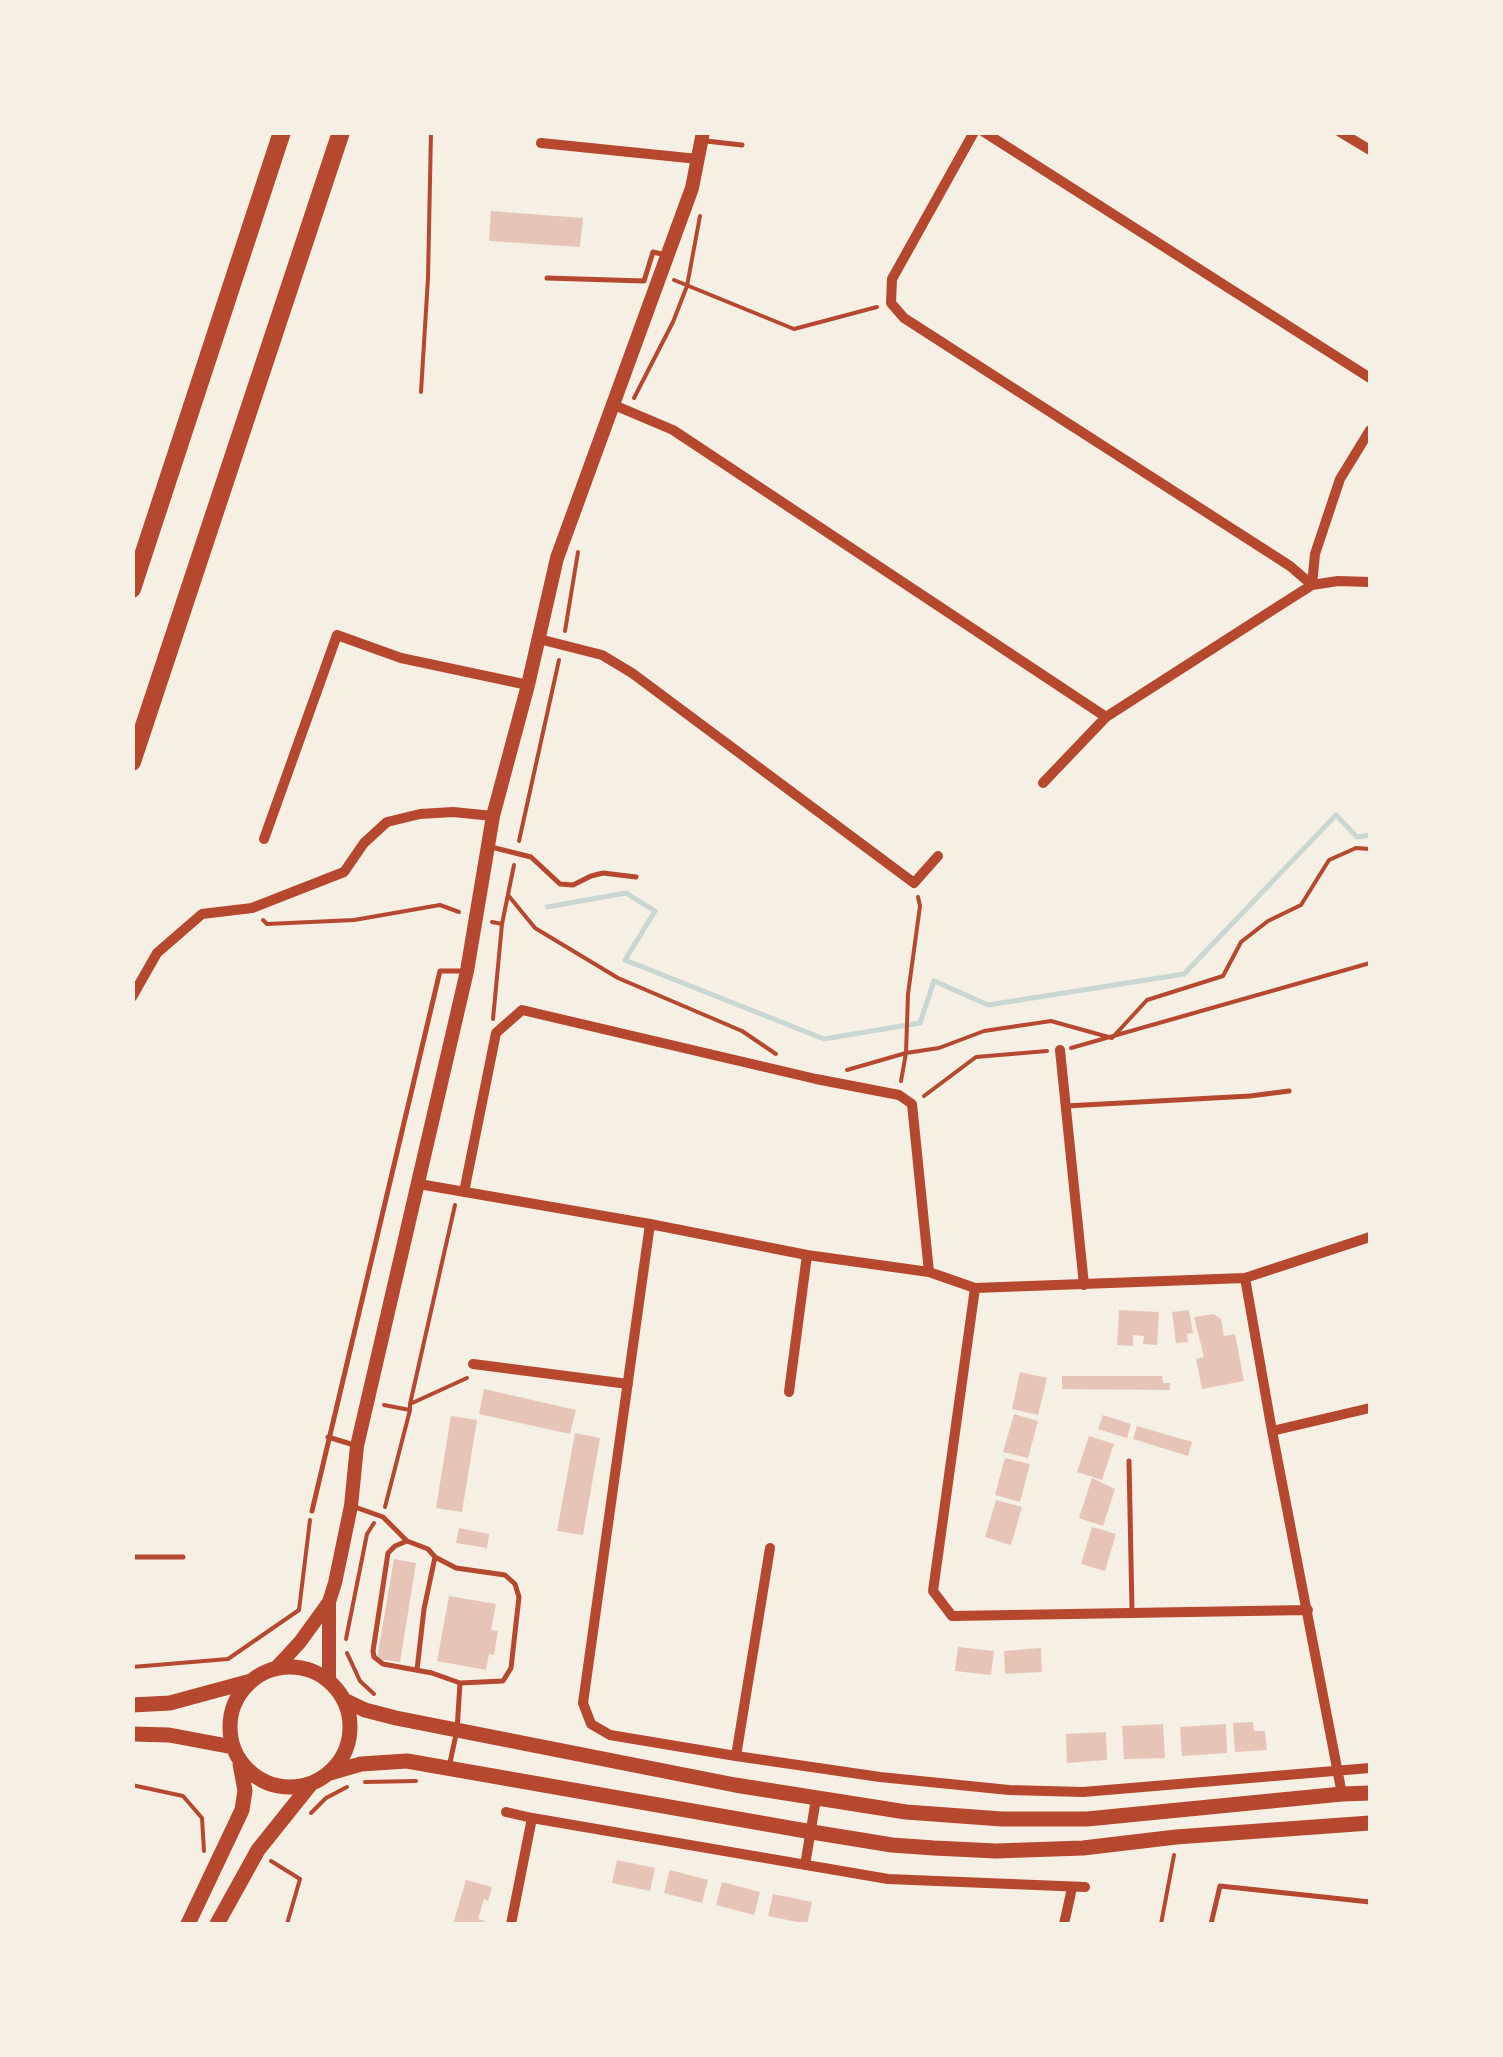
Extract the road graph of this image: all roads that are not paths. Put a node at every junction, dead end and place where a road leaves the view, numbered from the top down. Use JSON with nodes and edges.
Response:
{"nodes":[{"id":1,"x":282,"y":132,"type":"edge"},
{"id":2,"x":341,"y":132,"type":"edge"},
{"id":3,"x":974,"y":132,"type":"edge"},
{"id":4,"x":984,"y":132,"type":"edge"},
{"id":5,"x":1340,"y":132,"type":"edge"},
{"id":6,"x":703,"y":136,"type":"edge"},
{"id":7,"x":541,"y":142,"type":"dead end"},
{"id":8,"x":742,"y":146,"type":"dead end"},
{"id":9,"x":1370,"y":150,"type":"edge"},
{"id":10,"x":698,"y":159,"type":"junction"},
{"id":11,"x":668,"y":256,"type":"junction"},
{"id":12,"x":547,"y":278,"type":"dead end"},
{"id":13,"x":1370,"y":378,"type":"edge"},
{"id":14,"x":621,"y":408,"type":"junction"},
{"id":15,"x":1370,"y":430,"type":"edge"},
{"id":16,"x":173,"y":471,"type":"junction"},
{"id":17,"x":132,"y":563,"type":"edge"},
{"id":18,"x":1370,"y":582,"type":"edge"},
{"id":19,"x":1312,"y":586,"type":"junction"},
{"id":20,"x":132,"y":589,"type":"edge"},
{"id":21,"x":539,"y":639,"type":"junction"},
{"id":22,"x":528,"y":685,"type":"junction"},
{"id":23,"x":1106,"y":717,"type":"junction"},
{"id":24,"x":132,"y":762,"type":"edge"},
{"id":25,"x":1043,"y":783,"type":"dead end"},
{"id":26,"x":493,"y":816,"type":"junction"},
{"id":27,"x":264,"y":839,"type":"dead end"},
{"id":28,"x":488,"y":846,"type":"junction"},
{"id":29,"x":938,"y":856,"type":"dead end"},
{"id":30,"x":636,"y":877,"type":"dead end"},
{"id":31,"x":467,"y":971,"type":"junction"},
{"id":32,"x":132,"y":996,"type":"edge"},
{"id":33,"x":1060,"y":1050,"type":"road end"},
{"id":34,"x":1288,"y":1092,"type":"dead end"},
{"id":35,"x":1066,"y":1106,"type":"junction"},
{"id":36,"x":419,"y":1184,"type":"junction"},
{"id":37,"x":461,"y":1191,"type":"junction"},
{"id":38,"x":650,"y":1224,"type":"junction"},
{"id":39,"x":1370,"y":1237,"type":"edge"},
{"id":40,"x":807,"y":1255,"type":"junction"},
{"id":41,"x":929,"y":1272,"type":"junction"},
{"id":42,"x":1245,"y":1278,"type":"junction"},
{"id":43,"x":1084,"y":1284,"type":"junction"},
{"id":44,"x":975,"y":1288,"type":"junction"},
{"id":45,"x":473,"y":1364,"type":"road end"},
{"id":46,"x":628,"y":1384,"type":"junction"},
{"id":47,"x":789,"y":1392,"type":"dead end"},
{"id":48,"x":1370,"y":1408,"type":"edge"},
{"id":49,"x":1272,"y":1431,"type":"junction"},
{"id":50,"x":328,"y":1438,"type":"junction"},
{"id":51,"x":357,"y":1446,"type":"junction"},
{"id":52,"x":1128,"y":1461,"type":"dead end"},
{"id":53,"x":350,"y":1506,"type":"junction"},
{"id":54,"x":312,"y":1511,"type":"road end"},
{"id":55,"x":407,"y":1542,"type":"junction"},
{"id":56,"x":770,"y":1548,"type":"dead end"},
{"id":57,"x":132,"y":1557,"type":"edge"},
{"id":58,"x":183,"y":1557,"type":"dead end"},
{"id":59,"x":435,"y":1558,"type":"junction"},
{"id":60,"x":329,"y":1602,"type":"junction"},
{"id":61,"x":1308,"y":1610,"type":"junction"},
{"id":62,"x":1132,"y":1613,"type":"junction"},
{"id":63,"x":276,"y":1668,"type":"junction"},
{"id":64,"x":417,"y":1670,"type":"junction"},
{"id":65,"x":251,"y":1681,"type":"junction"},
{"id":66,"x":329,"y":1681,"type":"junction"},
{"id":67,"x":460,"y":1683,"type":"junction"},
{"id":68,"x":344,"y":1700,"type":"junction"},
{"id":69,"x":132,"y":1705,"type":"edge"},
{"id":70,"x":456,"y":1730,"type":"junction"},
{"id":71,"x":132,"y":1734,"type":"edge"},
{"id":72,"x":233,"y":1747,"type":"junction"},
{"id":73,"x":736,"y":1756,"type":"junction"},
{"id":74,"x":240,"y":1764,"type":"junction"},
{"id":75,"x":449,"y":1768,"type":"junction"},
{"id":76,"x":1370,"y":1768,"type":"edge"},
{"id":77,"x":1338,"y":1772,"type":"junction"},
{"id":78,"x":330,"y":1773,"type":"junction"},
{"id":79,"x":310,"y":1785,"type":"junction"},
{"id":80,"x":1370,"y":1793,"type":"edge"},
{"id":81,"x":1342,"y":1794,"type":"junction"},
{"id":82,"x":816,"y":1799,"type":"junction"},
{"id":83,"x":506,"y":1812,"type":"dead end"},
{"id":84,"x":532,"y":1818,"type":"junction"},
{"id":85,"x":1370,"y":1822,"type":"edge"},
{"id":86,"x":812,"y":1832,"type":"junction"},
{"id":87,"x":806,"y":1865,"type":"junction"},
{"id":88,"x":1085,"y":1887,"type":"dead end"},
{"id":89,"x":1072,"y":1888,"type":"junction"},
{"id":90,"x":1370,"y":1902,"type":"edge"},
{"id":91,"x":188,"y":1924,"type":"edge"},
{"id":92,"x":217,"y":1924,"type":"edge"},
{"id":93,"x":511,"y":1924,"type":"edge"},
{"id":94,"x":1064,"y":1924,"type":"edge"},
{"id":95,"x":1210,"y":1924,"type":"edge"}],
"edges":[{"from":1,"to":16,"type":"highway"},
{"from":2,"to":24,"type":"highway"},
{"from":3,"to":19,"type":"street"},
{"from":4,"to":13,"type":"street"},
{"from":5,"to":9,"type":"street"},
{"from":6,"to":8,"type":"lane"},
{"from":6,"to":10,"type":"main road"},
{"from":7,"to":10,"type":"street"},
{"from":10,"to":11,"type":"main road"},
{"from":11,"to":12,"type":"lane"},
{"from":11,"to":14,"type":"main road"},
{"from":14,"to":21,"type":"main road"},
{"from":14,"to":23,"type":"street"},
{"from":15,"to":19,"type":"street"},
{"from":16,"to":17,"type":"highway"},
{"from":16,"to":20,"type":"highway"},
{"from":18,"to":19,"type":"street"},
{"from":19,"to":23,"type":"street"},
{"from":21,"to":22,"type":"main road"},
{"from":21,"to":29,"type":"street"},
{"from":22,"to":26,"type":"main road"},
{"from":22,"to":27,"type":"street"},
{"from":23,"to":25,"type":"street"},
{"from":26,"to":28,"type":"main road"},
{"from":26,"to":32,"type":"street"},
{"from":28,"to":30,"type":"lane"},
{"from":28,"to":31,"type":"main road"},
{"from":31,"to":36,"type":"main road"},
{"from":31,"to":50,"type":"lane"},
{"from":33,"to":35,"type":"street"},
{"from":34,"to":35,"type":"lane"},
{"from":35,"to":43,"type":"street"},
{"from":36,"to":37,"type":"street"},
{"from":36,"to":51,"type":"main road"},
{"from":37,"to":38,"type":"street"},
{"from":37,"to":41,"type":"street"},
{"from":38,"to":40,"type":"street"},
{"from":38,"to":46,"type":"street"},
{"from":39,"to":42,"type":"street"},
{"from":40,"to":41,"type":"street"},
{"from":40,"to":47,"type":"street"},
{"from":41,"to":44,"type":"street"},
{"from":42,"to":43,"type":"street"},
{"from":42,"to":49,"type":"street"},
{"from":43,"to":44,"type":"street"},
{"from":44,"to":62,"type":"street"},
{"from":45,"to":46,"type":"street"},
{"from":46,"to":73,"type":"street"},
{"from":48,"to":49,"type":"street"},
{"from":49,"to":61,"type":"street"},
{"from":50,"to":51,"type":"lane"},
{"from":50,"to":54,"type":"lane"},
{"from":51,"to":53,"type":"main road"},
{"from":52,"to":62,"type":"lane"},
{"from":53,"to":55,"type":"lane"},
{"from":53,"to":60,"type":"main road"},
{"from":55,"to":59,"type":"lane"},
{"from":55,"to":64,"type":"lane"},
{"from":56,"to":73,"type":"street"},
{"from":57,"to":58,"type":"lane"},
{"from":59,"to":64,"type":"lane"},
{"from":59,"to":67,"type":"lane"},
{"from":60,"to":63,"type":"main road"},
{"from":60,"to":66,"type":"main road"},
{"from":61,"to":62,"type":"street"},
{"from":61,"to":77,"type":"street"},
{"from":63,"to":65,"type":"main road"},
{"from":63,"to":66,"type":"main road"},
{"from":64,"to":67,"type":"lane"},
{"from":65,"to":69,"type":"main road"},
{"from":65,"to":72,"type":"main road"},
{"from":66,"to":68,"type":"main road"},
{"from":67,"to":70,"type":"lane"},
{"from":68,"to":70,"type":"main road"},
{"from":68,"to":78,"type":"main road"},
{"from":70,"to":75,"type":"lane"},
{"from":70,"to":82,"type":"main road"},
{"from":71,"to":72,"type":"main road"},
{"from":72,"to":74,"type":"main road"},
{"from":73,"to":77,"type":"street"},
{"from":74,"to":79,"type":"main road"},
{"from":74,"to":91,"type":"main road"},
{"from":75,"to":78,"type":"main road"},
{"from":75,"to":86,"type":"main road"},
{"from":76,"to":77,"type":"street"},
{"from":77,"to":81,"type":"street"},
{"from":78,"to":79,"type":"main road"},
{"from":79,"to":92,"type":"main road"},
{"from":80,"to":81,"type":"main road"},
{"from":81,"to":82,"type":"main road"},
{"from":82,"to":86,"type":"street"},
{"from":83,"to":84,"type":"street"},
{"from":84,"to":87,"type":"street"},
{"from":84,"to":93,"type":"street"},
{"from":85,"to":86,"type":"main road"},
{"from":86,"to":87,"type":"street"},
{"from":87,"to":89,"type":"street"},
{"from":88,"to":89,"type":"street"},
{"from":89,"to":94,"type":"street"},
{"from":90,"to":95,"type":"lane"}]}
